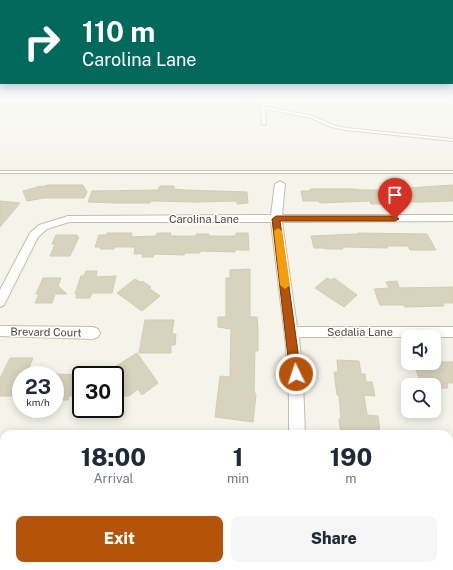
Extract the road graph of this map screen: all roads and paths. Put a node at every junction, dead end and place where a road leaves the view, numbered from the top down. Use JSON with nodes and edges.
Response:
{"nodes":[{"id":1,"x":331,"y":126,"type":"edge"},
{"id":2,"x":453,"y":140,"type":"edge"},
{"id":3,"x":0,"y":172,"type":"edge"},
{"id":4,"x":453,"y":172,"type":"edge"},
{"id":5,"x":280,"y":184,"type":"dead end"},
{"id":6,"x":453,"y":218,"type":"edge"},
{"id":7,"x":276,"y":219,"type":"junction"},
{"id":8,"x":0,"y":302,"type":"edge"},
{"id":9,"x":0,"y":331,"type":"edge"},
{"id":10,"x":291,"y":332,"type":"junction"},
{"id":11,"x":453,"y":332,"type":"edge"},
{"id":12,"x":93,"y":333,"type":"dead end"},
{"id":13,"x":297,"y":430,"type":"edge"}],
"edges":[{"from":1,"to":2,"type":"lane"},
{"from":3,"to":4,"type":"lane"},
{"from":5,"to":7,"type":"street"},
{"from":6,"to":7,"type":"street","name":"Carolina Lane"},
{"from":7,"to":8,"type":"street","name":"Carolina Lane"},
{"from":7,"to":10,"type":"street"},
{"from":9,"to":12,"type":"street","name":"Brevard Court"},
{"from":10,"to":11,"type":"street","name":"Sedalia Lane"},
{"from":10,"to":13,"type":"street"}]}
